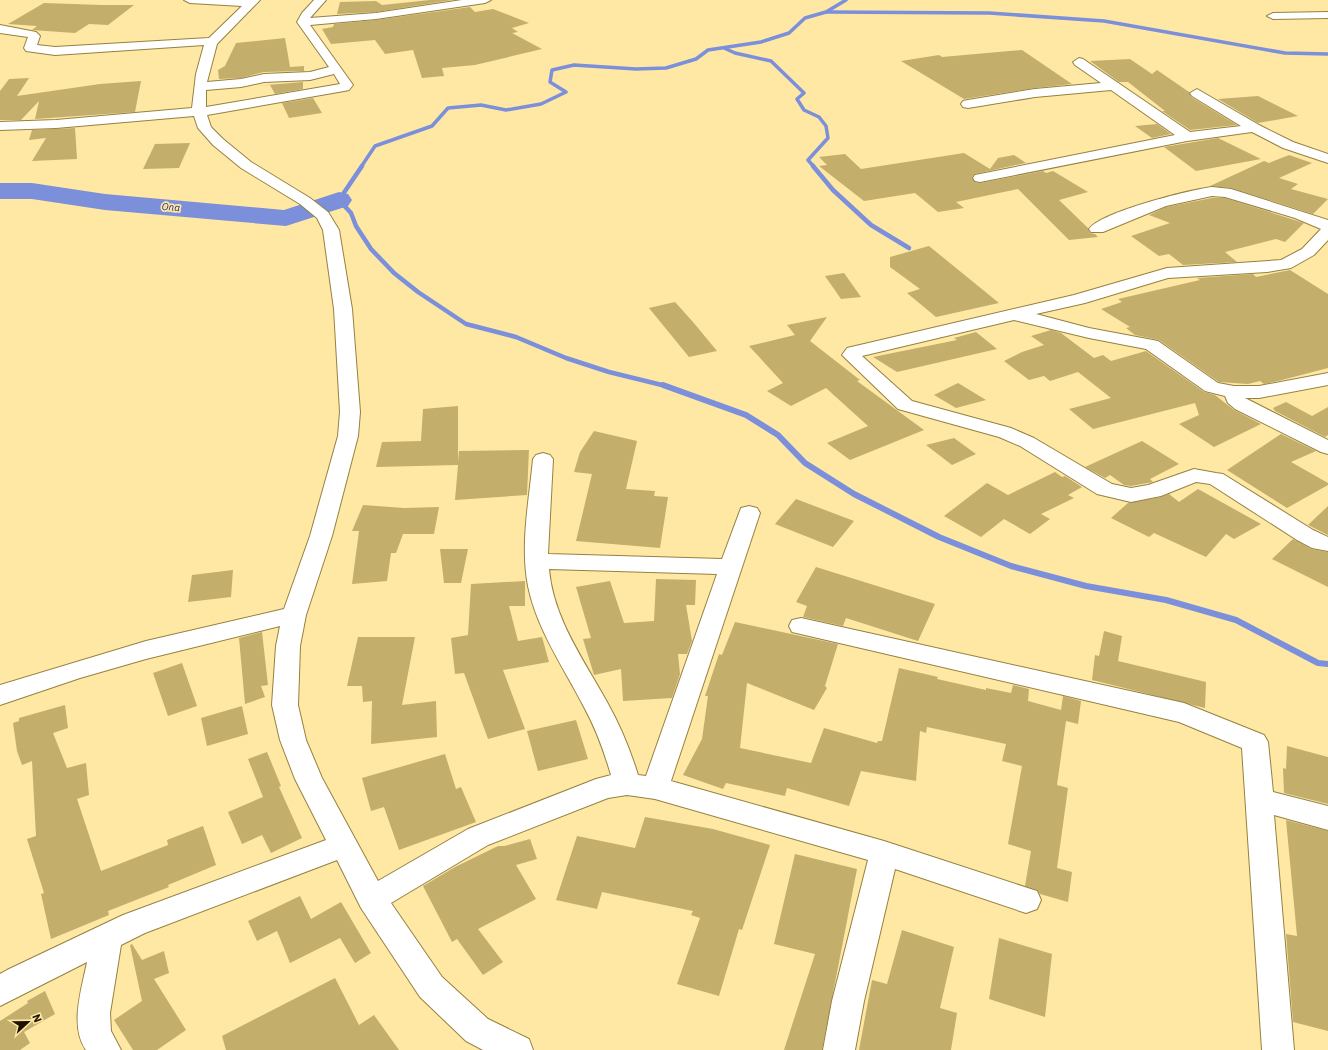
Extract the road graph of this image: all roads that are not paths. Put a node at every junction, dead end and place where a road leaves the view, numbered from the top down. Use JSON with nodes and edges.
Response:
{"nodes":[{"id":1,"x":190,"y":0,"type":"edge"},
{"id":2,"x":320,"y":0,"type":"edge"},
{"id":3,"x":485,"y":0,"type":"edge"},
{"id":4,"x":252,"y":2,"type":"edge"},
{"id":5,"x":1328,"y":15,"type":"edge"},
{"id":6,"x":1273,"y":16,"type":"dead end"},
{"id":7,"x":303,"y":22,"type":"junction"},
{"id":8,"x":0,"y":28,"type":"edge"},
{"id":9,"x":213,"y":41,"type":"junction"},
{"id":10,"x":1079,"y":62,"type":"dead end"},
{"id":11,"x":337,"y":69,"type":"junction"},
{"id":12,"x":241,"y":83,"type":"junction"},
{"id":13,"x":1113,"y":86,"type":"junction"},
{"id":14,"x":200,"y":87,"type":"junction"},
{"id":15,"x":1197,"y":93,"type":"dead end"},
{"id":16,"x":968,"y":104,"type":"dead end"},
{"id":17,"x":231,"y":107,"type":"junction"},
{"id":18,"x":199,"y":112,"type":"junction"},
{"id":19,"x":0,"y":126,"type":"edge"},
{"id":20,"x":1254,"y":128,"type":"junction"},
{"id":21,"x":1187,"y":137,"type":"junction"},
{"id":22,"x":1328,"y":159,"type":"edge"},
{"id":23,"x":980,"y":178,"type":"dead end"},
{"id":24,"x":1328,"y":226,"type":"edge"},
{"id":25,"x":1097,"y":229,"type":"dead end"},
{"id":26,"x":1328,"y":230,"type":"edge"},
{"id":27,"x":1014,"y":315,"type":"junction"},
{"id":28,"x":1328,"y":379,"type":"edge"},
{"id":29,"x":1234,"y":392,"type":"junction"},
{"id":30,"x":1328,"y":448,"type":"edge"},
{"id":31,"x":543,"y":459,"type":"dead end"},
{"id":32,"x":749,"y":513,"type":"dead end"},
{"id":33,"x":1328,"y":544,"type":"edge"},
{"id":34,"x":538,"y":561,"type":"junction"},
{"id":35,"x":729,"y":567,"type":"junction"},
{"id":36,"x":294,"y":615,"type":"junction"},
{"id":37,"x":801,"y":626,"type":"dead end"},
{"id":38,"x":0,"y":695,"type":"edge"},
{"id":39,"x":627,"y":784,"type":"junction"},
{"id":40,"x":655,"y":788,"type":"junction"},
{"id":41,"x":1259,"y":800,"type":"junction"},
{"id":42,"x":1328,"y":818,"type":"edge"},
{"id":43,"x":345,"y":845,"type":"junction"},
{"id":44,"x":884,"y":852,"type":"junction"},
{"id":45,"x":372,"y":899,"type":"junction"},
{"id":46,"x":1026,"y":900,"type":"dead end"},
{"id":47,"x":107,"y":936,"type":"junction"},
{"id":48,"x":0,"y":991,"type":"edge"},
{"id":49,"x":106,"y":1050,"type":"edge"},
{"id":50,"x":517,"y":1050,"type":"edge"},
{"id":51,"x":839,"y":1050,"type":"edge"},
{"id":52,"x":1278,"y":1050,"type":"edge"}],
"edges":[{"from":1,"to":4,"type":"street"},
{"from":2,"to":7,"type":"street"},
{"from":3,"to":7,"type":"street"},
{"from":4,"to":9,"type":"street"},
{"from":5,"to":6,"type":"street"},
{"from":7,"to":11,"type":"street"},
{"from":8,"to":9,"type":"street"},
{"from":9,"to":14,"type":"street"},
{"from":10,"to":13,"type":"street"},
{"from":11,"to":12,"type":"street"},
{"from":11,"to":17,"type":"street"},
{"from":12,"to":14,"type":"street"},
{"from":12,"to":17,"type":"street"},
{"from":13,"to":16,"type":"street"},
{"from":13,"to":21,"type":"street"},
{"from":14,"to":18,"type":"street"},
{"from":15,"to":20,"type":"street"},
{"from":17,"to":18,"type":"street"},
{"from":18,"to":19,"type":"street"},
{"from":18,"to":36,"type":"street"},
{"from":20,"to":21,"type":"street"},
{"from":20,"to":22,"type":"street"},
{"from":21,"to":23,"type":"street"},
{"from":24,"to":25,"type":"street"},
{"from":26,"to":27,"type":"street"},
{"from":27,"to":29,"type":"street"},
{"from":27,"to":33,"type":"street"},
{"from":28,"to":29,"type":"street"},
{"from":29,"to":30,"type":"street"},
{"from":31,"to":34,"type":"street"},
{"from":32,"to":35,"type":"street"},
{"from":34,"to":35,"type":"street"},
{"from":34,"to":39,"type":"street"},
{"from":35,"to":40,"type":"street"},
{"from":36,"to":38,"type":"street"},
{"from":36,"to":43,"type":"street"},
{"from":37,"to":41,"type":"street"},
{"from":39,"to":40,"type":"street"},
{"from":39,"to":45,"type":"street"},
{"from":40,"to":44,"type":"street"},
{"from":41,"to":42,"type":"street"},
{"from":41,"to":52,"type":"street"},
{"from":43,"to":45,"type":"street"},
{"from":43,"to":47,"type":"street"},
{"from":44,"to":46,"type":"street"},
{"from":44,"to":51,"type":"street"},
{"from":45,"to":50,"type":"street"},
{"from":47,"to":48,"type":"street"},
{"from":47,"to":49,"type":"street"}]}
